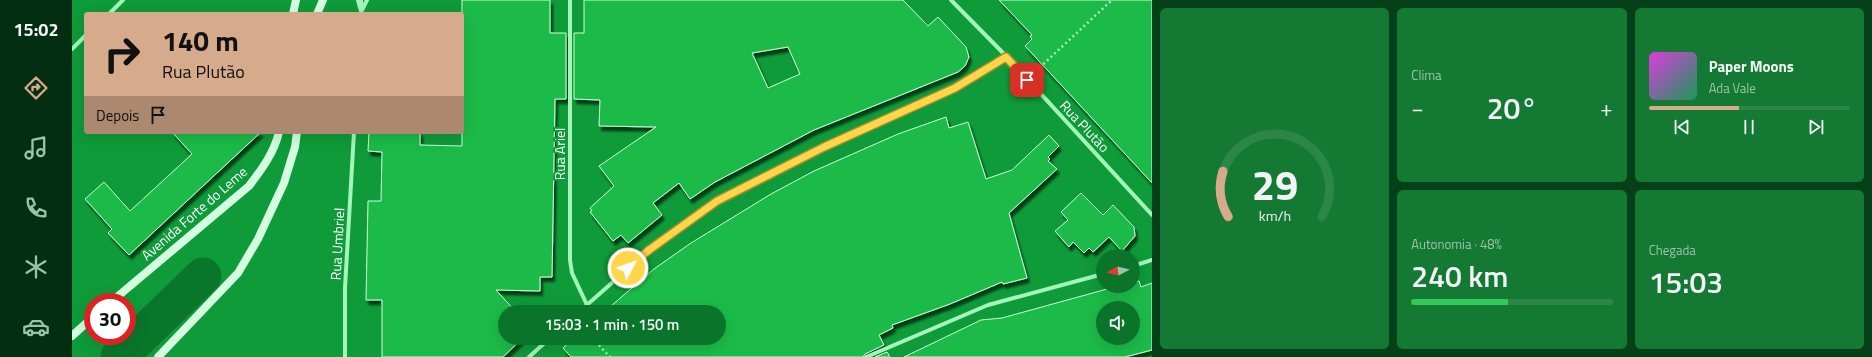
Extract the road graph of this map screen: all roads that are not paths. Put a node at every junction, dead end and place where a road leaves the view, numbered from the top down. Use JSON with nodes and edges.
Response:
{"nodes":[{"id":1,"x":123,"y":0,"type":"edge"},
{"id":2,"x":296,"y":0,"type":"edge"},
{"id":3,"x":323,"y":0,"type":"edge"},
{"id":4,"x":358,"y":0,"type":"edge"},
{"id":5,"x":361,"y":0,"type":"edge"},
{"id":6,"x":367,"y":0,"type":"edge"},
{"id":7,"x":570,"y":0,"type":"edge"},
{"id":8,"x":951,"y":0,"type":"edge"},
{"id":9,"x":110,"y":12,"type":"edge"},
{"id":10,"x":293,"y":12,"type":"edge"},
{"id":11,"x":318,"y":12,"type":"edge"},
{"id":12,"x":361,"y":12,"type":"edge"},
{"id":13,"x":361,"y":12,"type":"edge"},
{"id":14,"x":361,"y":12,"type":"edge"},
{"id":15,"x":84,"y":37,"type":"edge"},
{"id":16,"x":72,"y":49,"type":"edge"},
{"id":17,"x":1006,"y":57,"type":"junction"},
{"id":18,"x":278,"y":134,"type":"edge"},
{"id":19,"x":297,"y":134,"type":"edge"},
{"id":20,"x":354,"y":134,"type":"edge"},
{"id":21,"x":1152,"y":215,"type":"edge"},
{"id":22,"x":1152,"y":260,"type":"edge"},
{"id":23,"x":1140,"y":264,"type":"edge"},
{"id":24,"x":1096,"y":276,"type":"edge"},
{"id":25,"x":122,"y":293,"type":"edge"},
{"id":26,"x":587,"y":305,"type":"joint"},
{"id":27,"x":84,"y":325,"type":"edge"},
{"id":28,"x":72,"y":336,"type":"edge"},
{"id":29,"x":542,"y":345,"type":"edge"},
{"id":30,"x":158,"y":357,"type":"edge"},
{"id":31,"x":345,"y":357,"type":"edge"},
{"id":32,"x":529,"y":357,"type":"edge"},
{"id":33,"x":866,"y":357,"type":"edge"}],
"edges":[{"from":1,"to":9,"type":"street"},
{"from":2,"to":10,"type":"main road"},
{"from":3,"to":11,"type":"main road"},
{"from":4,"to":12,"type":"street"},
{"from":5,"to":13,"type":"street"},
{"from":6,"to":14,"type":"street"},
{"from":7,"to":26,"type":"street","name":"Rua Ariel"},
{"from":8,"to":17,"type":"street","name":"Rua Plutão"},
{"from":15,"to":16,"type":"street"},
{"from":17,"to":21,"type":"street","name":"Rua Plutão"},
{"from":17,"to":26,"type":"street"},
{"from":18,"to":25,"type":"main road","name":"Avenida Forte do Leme"},
{"from":19,"to":30,"type":"main road"},
{"from":20,"to":31,"type":"street","name":"Rua Umbriel"},
{"from":22,"to":23,"type":"street"},
{"from":24,"to":33,"type":"street"},
{"from":27,"to":28,"type":"main road"},
{"from":29,"to":32,"type":"street"}]}
